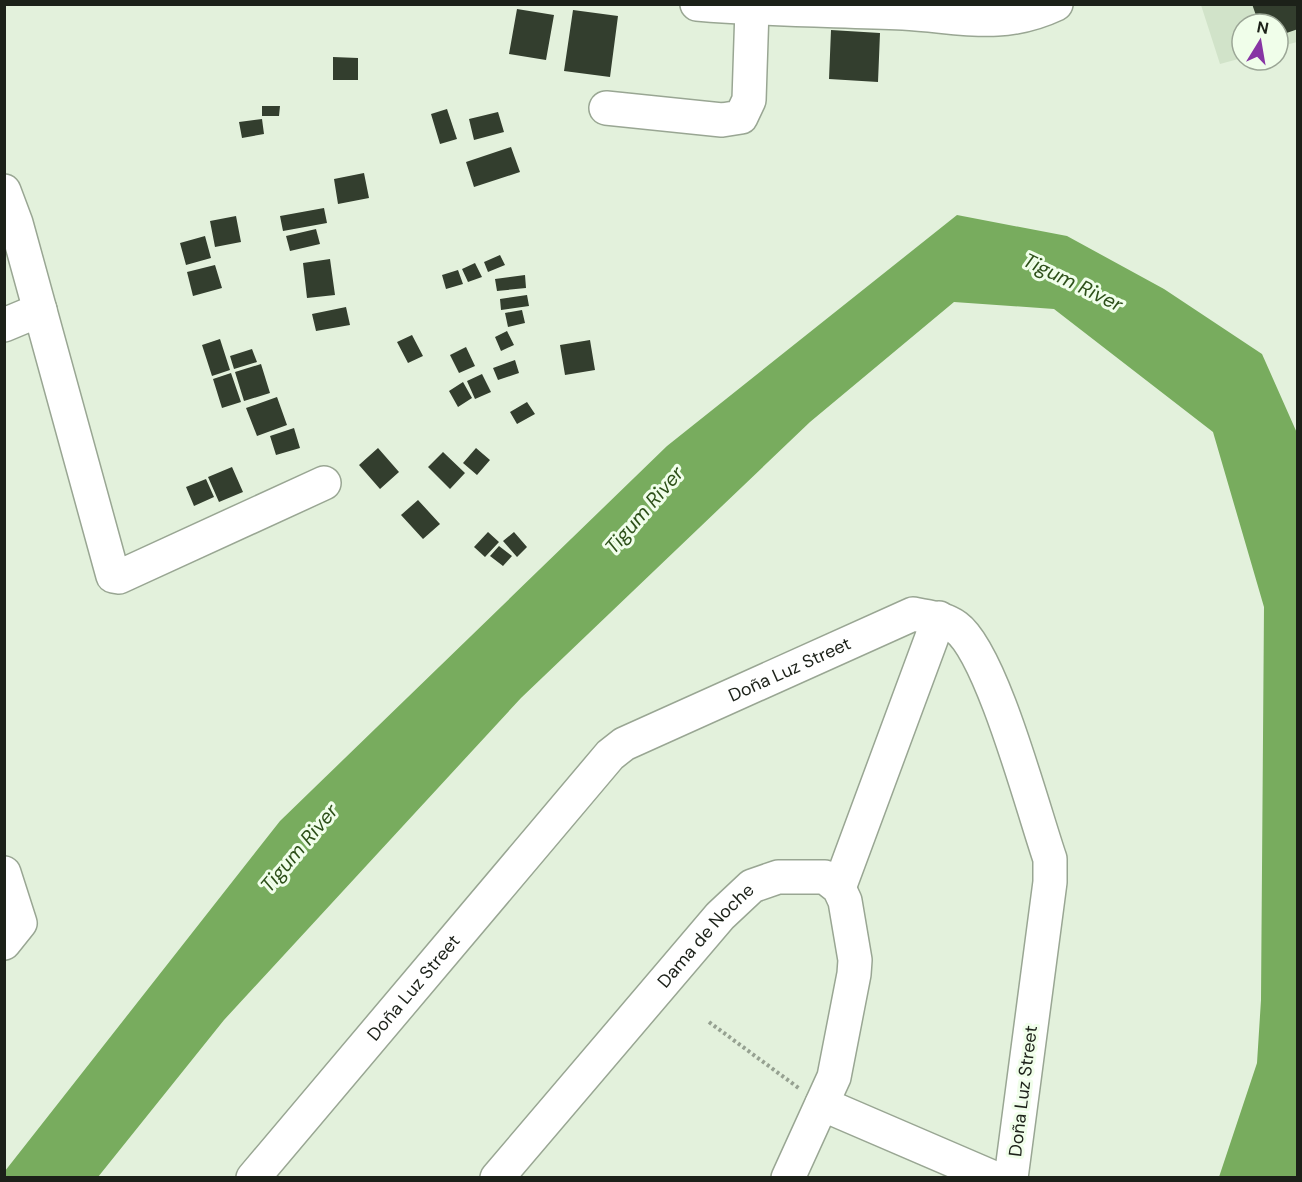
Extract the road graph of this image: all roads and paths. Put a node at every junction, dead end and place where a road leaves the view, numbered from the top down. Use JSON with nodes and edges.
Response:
{"nodes":[{"id":1,"x":697,"y":4,"type":"edge"},
{"id":2,"x":1056,"y":4,"type":"edge"},
{"id":3,"x":753,"y":9,"type":"junction"},
{"id":4,"x":904,"y":9,"type":"edge"},
{"id":5,"x":606,"y":108,"type":"dead end"},
{"id":6,"x":4,"y":191,"type":"edge"},
{"id":7,"x":40,"y":310,"type":"junction"},
{"id":8,"x":4,"y":324,"type":"edge"},
{"id":9,"x":324,"y":483,"type":"dead end"},
{"id":10,"x":939,"y":618,"type":"junction"},
{"id":11,"x":4,"y":873,"type":"edge"},
{"id":12,"x":839,"y":888,"type":"junction"},
{"id":13,"x":12,"y":933,"type":"edge"},
{"id":14,"x":709,"y":1022,"type":"dead end"},
{"id":15,"x":822,"y":1104,"type":"junction"},
{"id":16,"x":253,"y":1178,"type":"edge"},
{"id":17,"x":497,"y":1178,"type":"edge"},
{"id":18,"x":788,"y":1178,"type":"edge"},
{"id":19,"x":994,"y":1178,"type":"edge"},
{"id":20,"x":1011,"y":1178,"type":"edge"}],
"edges":[{"from":1,"to":3,"type":"street"},
{"from":2,"to":4,"type":"street"},
{"from":3,"to":4,"type":"street"},
{"from":3,"to":5,"type":"street"},
{"from":6,"to":7,"type":"street"},
{"from":7,"to":8,"type":"street"},
{"from":7,"to":9,"type":"street"},
{"from":10,"to":12,"type":"street"},
{"from":10,"to":16,"type":"street","name":"Doña Luz Street"},
{"from":10,"to":20,"type":"street","name":"Doña Luz Street"},
{"from":11,"to":13,"type":"street"},
{"from":12,"to":15,"type":"street"},
{"from":12,"to":17,"type":"street","name":"Dama de Noche"},
{"from":14,"to":15,"type":"path"},
{"from":15,"to":18,"type":"street"},
{"from":15,"to":19,"type":"street"}]}
